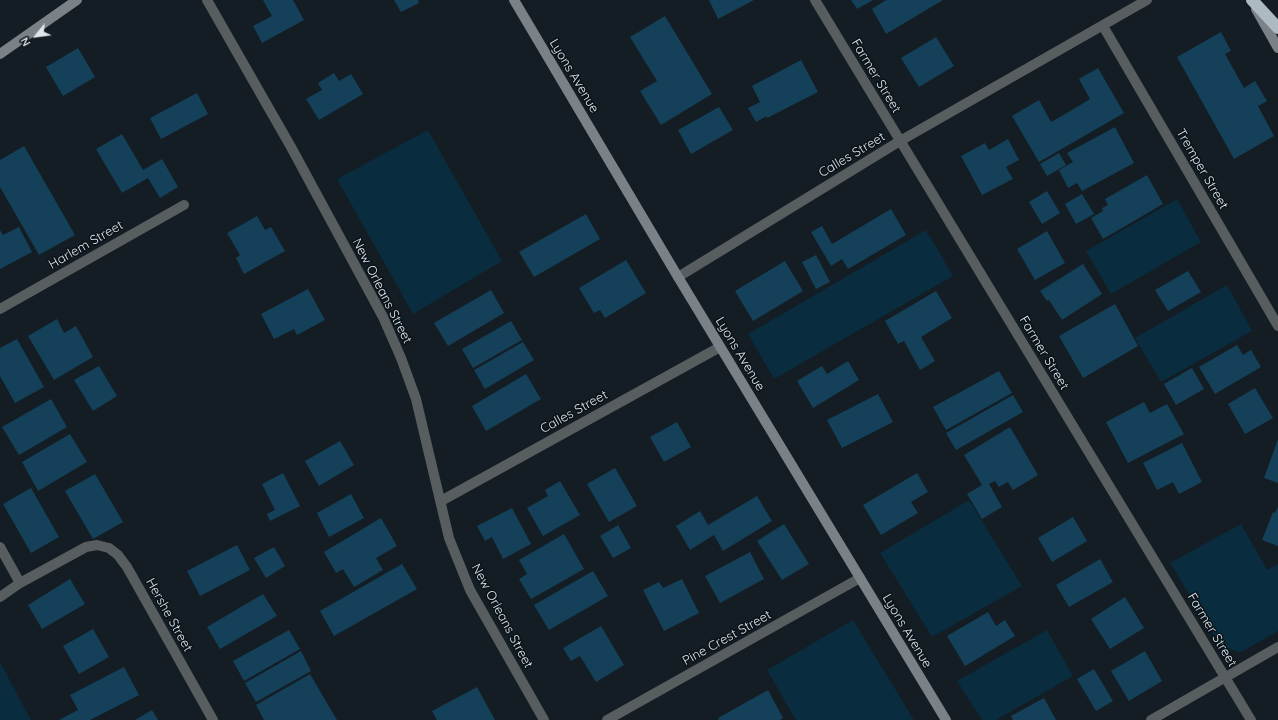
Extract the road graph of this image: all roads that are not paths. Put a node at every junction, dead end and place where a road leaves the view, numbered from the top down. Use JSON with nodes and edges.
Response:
{"nodes":[{"id":1,"x":77,"y":0,"type":"edge"},
{"id":2,"x":206,"y":0,"type":"edge"},
{"id":3,"x":514,"y":0,"type":"edge"},
{"id":4,"x":815,"y":0,"type":"edge"},
{"id":5,"x":1147,"y":0,"type":"edge"},
{"id":6,"x":1252,"y":0,"type":"edge"},
{"id":7,"x":1103,"y":26,"type":"junction"},
{"id":8,"x":1278,"y":28,"type":"edge"},
{"id":9,"x":1278,"y":48,"type":"edge"},
{"id":10,"x":0,"y":54,"type":"edge"},
{"id":11,"x":900,"y":141,"type":"junction"},
{"id":12,"x":184,"y":205,"type":"dead end"},
{"id":13,"x":678,"y":277,"type":"junction"},
{"id":14,"x":0,"y":309,"type":"edge"},
{"id":15,"x":1278,"y":326,"type":"edge"},
{"id":16,"x":720,"y":347,"type":"junction"},
{"id":17,"x":441,"y":501,"type":"junction"},
{"id":18,"x":0,"y":547,"type":"edge"},
{"id":19,"x":860,"y":578,"type":"junction"},
{"id":20,"x":20,"y":583,"type":"junction"},
{"id":21,"x":0,"y":597,"type":"edge"},
{"id":22,"x":1278,"y":646,"type":"edge"},
{"id":23,"x":1225,"y":677,"type":"junction"},
{"id":24,"x":213,"y":720,"type":"edge"},
{"id":25,"x":544,"y":720,"type":"edge"},
{"id":26,"x":607,"y":720,"type":"edge"},
{"id":27,"x":946,"y":720,"type":"edge"},
{"id":28,"x":1151,"y":720,"type":"edge"},
{"id":29,"x":1251,"y":720,"type":"edge"}],
"edges":[{"from":1,"to":10,"type":"street"},
{"from":2,"to":17,"type":"street","name":"New Orleans Street"},
{"from":3,"to":13,"type":"street","name":"Lyons Avenue"},
{"from":4,"to":11,"type":"street","name":"Farmer Street"},
{"from":5,"to":7,"type":"street","name":"Calles Street"},
{"from":6,"to":8,"type":"highway"},
{"from":6,"to":9,"type":"street"},
{"from":7,"to":11,"type":"street","name":"Calles Street"},
{"from":7,"to":15,"type":"street","name":"Tremper Street"},
{"from":11,"to":13,"type":"street","name":"Calles Street"},
{"from":11,"to":23,"type":"street","name":"Farmer Street"},
{"from":12,"to":14,"type":"street","name":"Harlem Street"},
{"from":13,"to":16,"type":"street","name":"Lyons Avenue"},
{"from":16,"to":17,"type":"street","name":"Calles Street"},
{"from":16,"to":19,"type":"street","name":"Lyons Avenue"},
{"from":17,"to":25,"type":"street","name":"New Orleans Street"},
{"from":18,"to":20,"type":"street"},
{"from":19,"to":26,"type":"street","name":"Pine Crest Street"},
{"from":19,"to":27,"type":"street","name":"Lyons Avenue"},
{"from":20,"to":21,"type":"street"},
{"from":20,"to":24,"type":"street","name":"Hershe Street"},
{"from":22,"to":23,"type":"street"},
{"from":23,"to":28,"type":"street"},
{"from":23,"to":29,"type":"street","name":"Farmer Street"}]}
